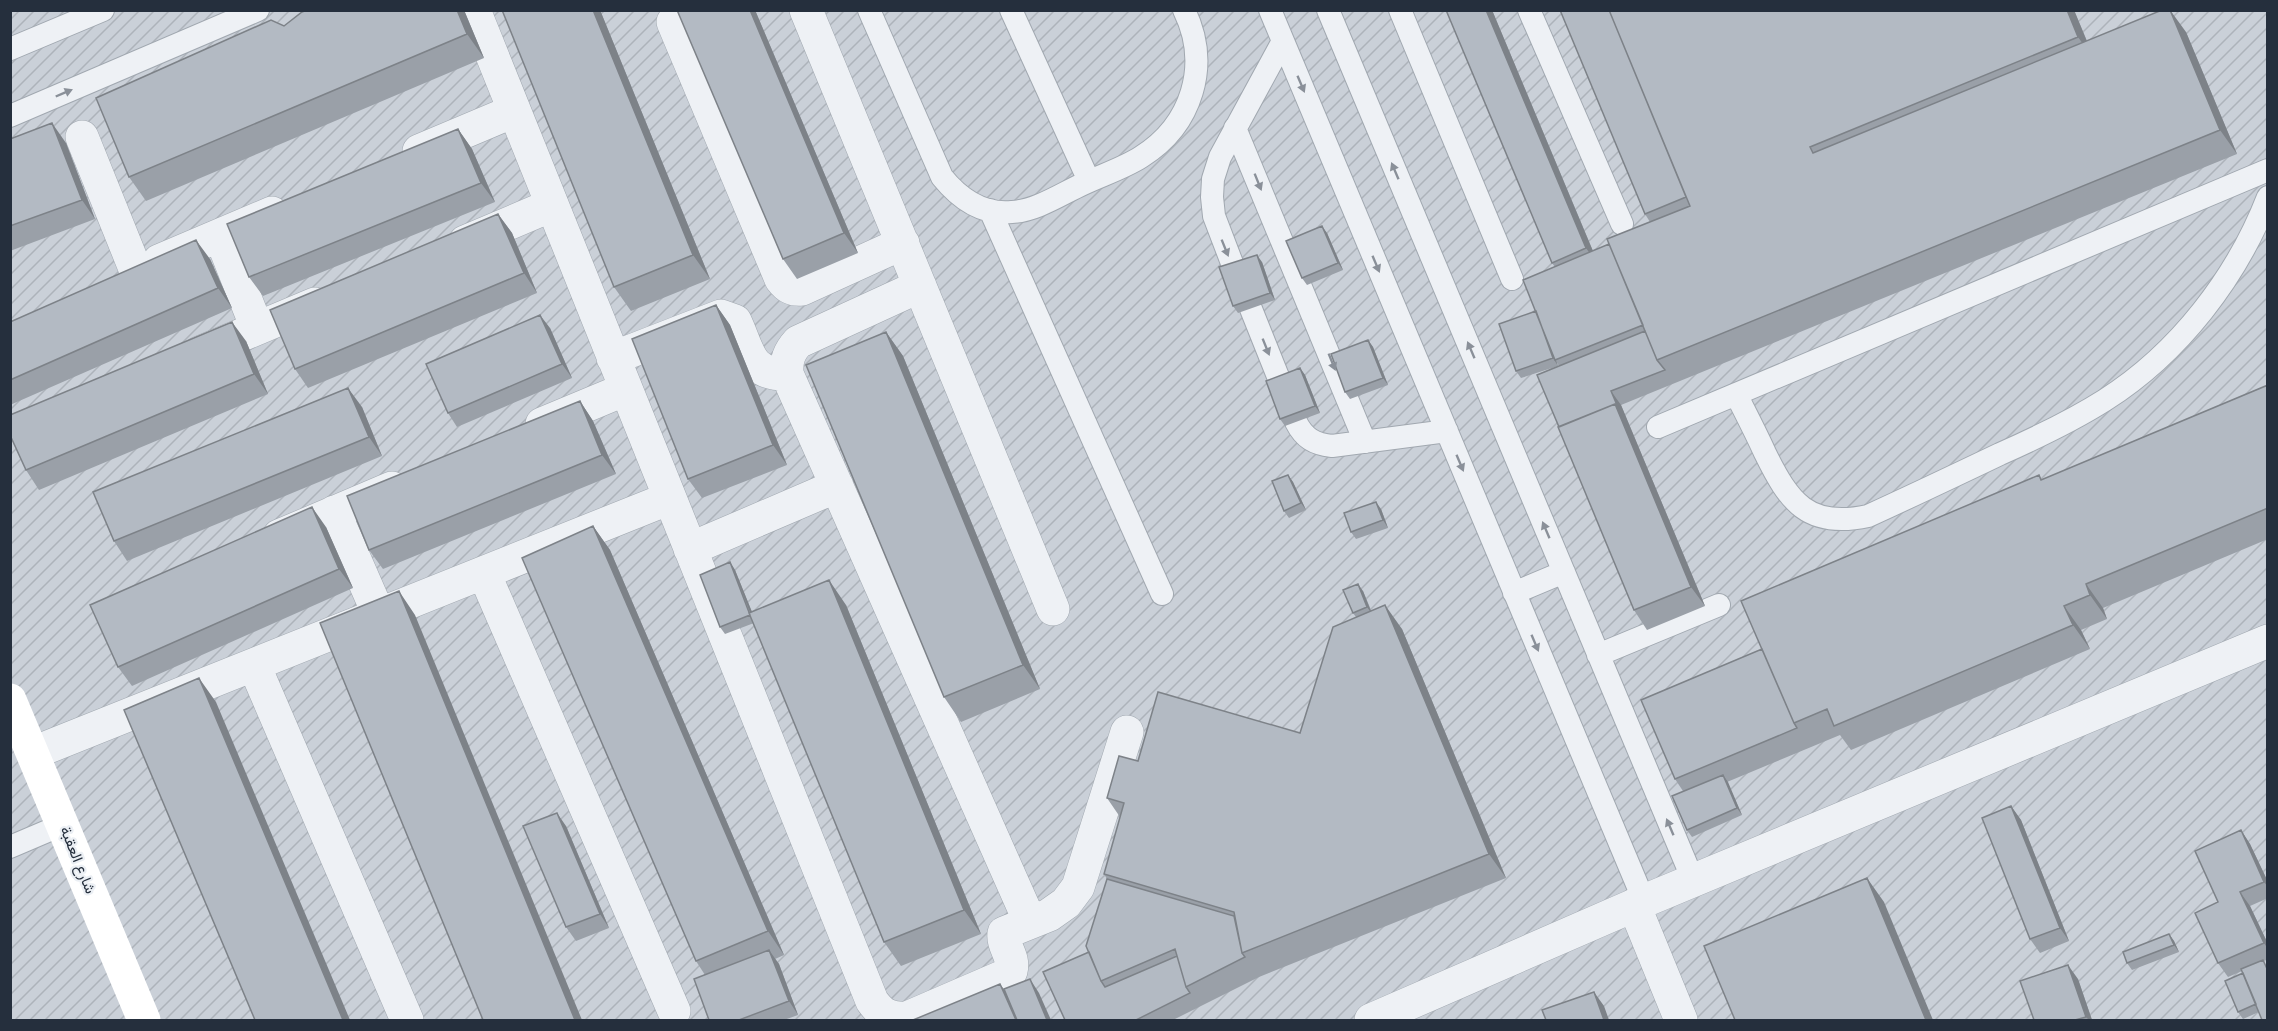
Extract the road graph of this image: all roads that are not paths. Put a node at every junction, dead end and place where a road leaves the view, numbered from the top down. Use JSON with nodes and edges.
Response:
{"nodes":[{"id":1,"x":103,"y":10,"type":"edge"},
{"id":2,"x":258,"y":10,"type":"edge"},
{"id":3,"x":474,"y":10,"type":"edge"},
{"id":4,"x":806,"y":10,"type":"edge"},
{"id":5,"x":869,"y":10,"type":"edge"},
{"id":6,"x":1011,"y":10,"type":"edge"},
{"id":7,"x":1184,"y":10,"type":"edge"},
{"id":8,"x":1270,"y":10,"type":"edge"},
{"id":9,"x":1328,"y":10,"type":"edge"},
{"id":10,"x":1400,"y":10,"type":"edge"},
{"id":11,"x":1529,"y":10,"type":"edge"},
{"id":12,"x":227,"y":16,"type":"edge"},
{"id":13,"x":672,"y":22,"type":"dead end"},
{"id":14,"x":1283,"y":40,"type":"junction"},
{"id":15,"x":10,"y":49,"type":"edge"},
{"id":16,"x":514,"y":111,"type":"junction"},
{"id":17,"x":10,"y":116,"type":"edge"},
{"id":18,"x":1235,"y":128,"type":"junction"},
{"id":19,"x":82,"y":136,"type":"dead end"},
{"id":20,"x":394,"y":161,"type":"edge"},
{"id":21,"x":2268,"y":170,"type":"edge"},
{"id":22,"x":1089,"y":181,"type":"junction"},
{"id":23,"x":2268,"y":197,"type":"edge"},
{"id":24,"x":296,"y":202,"type":"edge"},
{"id":25,"x":552,"y":205,"type":"junction"},
{"id":26,"x":990,"y":210,"type":"junction"},
{"id":27,"x":1622,"y":224,"type":"dead end"},
{"id":28,"x":220,"y":235,"type":"junction"},
{"id":29,"x":903,"y":243,"type":"junction"},
{"id":30,"x":443,"y":251,"type":"edge"},
{"id":31,"x":1235,"y":271,"type":"edge"},
{"id":32,"x":1512,"y":279,"type":"dead end"},
{"id":33,"x":920,"y":286,"type":"junction"},
{"id":34,"x":344,"y":292,"type":"edge"},
{"id":35,"x":1251,"y":309,"type":"edge"},
{"id":36,"x":257,"y":328,"type":"junction"},
{"id":37,"x":613,"y":358,"type":"junction"},
{"id":38,"x":172,"y":364,"type":"edge"},
{"id":39,"x":787,"y":374,"type":"junction"},
{"id":40,"x":1281,"y":384,"type":"edge"},
{"id":41,"x":626,"y":389,"type":"junction"},
{"id":42,"x":1736,"y":394,"type":"junction"},
{"id":43,"x":1296,"y":422,"type":"edge"},
{"id":44,"x":1658,"y":428,"type":"dead end"},
{"id":45,"x":1447,"y":431,"type":"junction"},
{"id":46,"x":518,"y":435,"type":"edge"},
{"id":47,"x":1365,"y":442,"type":"junction"},
{"id":48,"x":421,"y":476,"type":"edge"},
{"id":49,"x":837,"y":486,"type":"junction"},
{"id":50,"x":670,"y":498,"type":"junction"},
{"id":51,"x":334,"y":512,"type":"junction"},
{"id":52,"x":247,"y":549,"type":"edge"},
{"id":53,"x":690,"y":549,"type":"junction"},
{"id":54,"x":1564,"y":572,"type":"junction"},
{"id":55,"x":484,"y":573,"type":"junction"},
{"id":56,"x":1514,"y":593,"type":"junction"},
{"id":57,"x":1162,"y":594,"type":"dead end"},
{"id":58,"x":1719,"y":605,"type":"dead end"},
{"id":59,"x":1053,"y":609,"type":"dead end"},
{"id":60,"x":379,"y":615,"type":"junction"},
{"id":61,"x":2268,"y":641,"type":"edge"},
{"id":62,"x":1598,"y":655,"type":"junction"},
{"id":63,"x":254,"y":665,"type":"junction"},
{"id":64,"x":10,"y":700,"type":"edge"},
{"id":65,"x":1127,"y":732,"type":"dead end"},
{"id":66,"x":33,"y":753,"type":"junction"},
{"id":67,"x":64,"y":824,"type":"junction"},
{"id":68,"x":10,"y":847,"type":"edge"},
{"id":69,"x":1692,"y":880,"type":"junction"},
{"id":70,"x":1639,"y":903,"type":"junction"},
{"id":71,"x":1030,"y":922,"type":"junction"},
{"id":72,"x":674,"y":1011,"type":"dead end"},
{"id":73,"x":144,"y":1020,"type":"edge"},
{"id":74,"x":407,"y":1020,"type":"edge"},
{"id":75,"x":1371,"y":1020,"type":"edge"},
{"id":76,"x":1681,"y":1020,"type":"edge"}],
"edges":[{"from":1,"to":15,"type":"lane"},
{"from":2,"to":12,"type":"lane"},
{"from":3,"to":16,"type":"street"},
{"from":4,"to":29,"type":"street"},
{"from":5,"to":26,"type":"lane"},
{"from":6,"to":22,"type":"lane"},
{"from":7,"to":22,"type":"lane"},
{"from":8,"to":14,"type":"lane"},
{"from":54,"to":9,"type":"lane","one_way":true},
{"from":10,"to":32,"type":"lane"},
{"from":11,"to":27,"type":"lane"},
{"from":17,"to":12,"type":"lane","one_way":true},
{"from":13,"to":29,"type":"street"},
{"from":14,"to":18,"type":"lane"},
{"from":14,"to":45,"type":"lane","one_way":true},
{"from":16,"to":20,"type":"street"},
{"from":16,"to":25,"type":"street"},
{"from":18,"to":31,"type":"lane","one_way":true},
{"from":18,"to":47,"type":"lane","one_way":true},
{"from":19,"to":28,"type":"street"},
{"from":21,"to":42,"type":"lane"},
{"from":22,"to":26,"type":"lane"},
{"from":23,"to":42,"type":"lane"},
{"from":24,"to":28,"type":"street"},
{"from":25,"to":30,"type":"street"},
{"from":25,"to":37,"type":"street"},
{"from":26,"to":57,"type":"lane"},
{"from":28,"to":36,"type":"street"},
{"from":29,"to":33,"type":"street"},
{"from":33,"to":39,"type":"street"},
{"from":33,"to":59,"type":"street"},
{"from":34,"to":36,"type":"street"},
{"from":35,"to":40,"type":"lane","one_way":true},
{"from":36,"to":38,"type":"street"},
{"from":37,"to":39,"type":"street"},
{"from":37,"to":41,"type":"street"},
{"from":39,"to":49,"type":"street"},
{"from":41,"to":46,"type":"street"},
{"from":41,"to":50,"type":"street"},
{"from":42,"to":44,"type":"lane"},
{"from":43,"to":47,"type":"lane"},
{"from":45,"to":47,"type":"lane"},
{"from":45,"to":56,"type":"lane","one_way":true},
{"from":48,"to":51,"type":"street"},
{"from":49,"to":53,"type":"street"},
{"from":49,"to":71,"type":"street"},
{"from":50,"to":53,"type":"street"},
{"from":50,"to":55,"type":"street"},
{"from":51,"to":52,"type":"street"},
{"from":51,"to":60,"type":"street"},
{"from":53,"to":71,"type":"street"},
{"from":54,"to":56,"type":"lane"},
{"from":54,"to":62,"type":"lane"},
{"from":55,"to":60,"type":"street"},
{"from":55,"to":72,"type":"street"},
{"from":56,"to":70,"type":"lane","one_way":true},
{"from":58,"to":62,"type":"lane"},
{"from":60,"to":63,"type":"street"},
{"from":61,"to":69,"type":"street"},
{"from":69,"to":62,"type":"lane","one_way":true},
{"from":63,"to":66,"type":"street"},
{"from":63,"to":74,"type":"street"},
{"from":64,"to":66,"type":"street","name":"شارع العقبة"},
{"from":65,"to":71,"type":"street"},
{"from":66,"to":67,"type":"street","name":"شارع العقبة"},
{"from":67,"to":68,"type":"lane"},
{"from":67,"to":73,"type":"street","name":"شارع العقبة"},
{"from":69,"to":70,"type":"street"},
{"from":70,"to":75,"type":"street"},
{"from":70,"to":76,"type":"street"}]}
